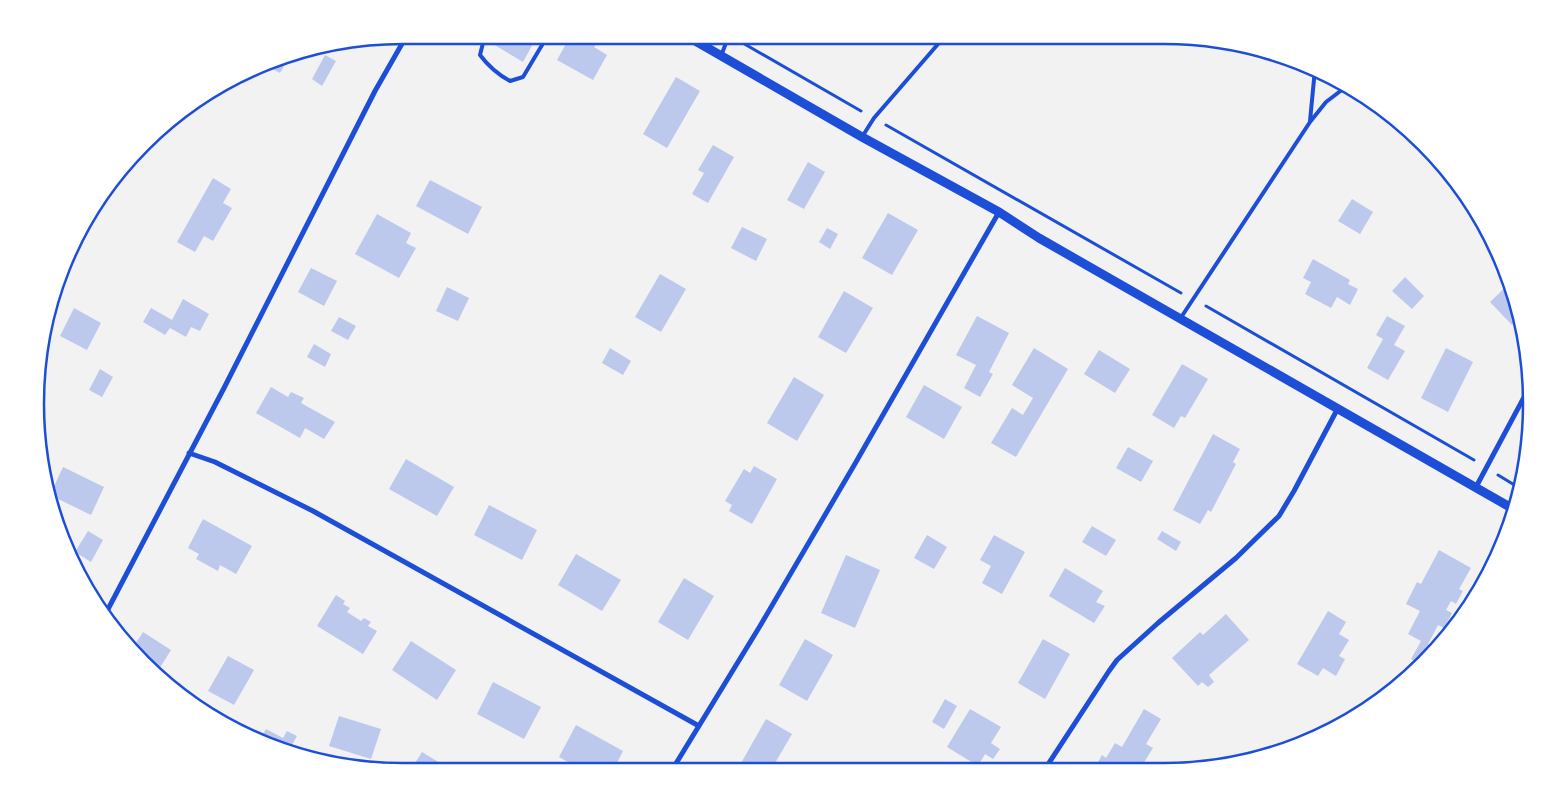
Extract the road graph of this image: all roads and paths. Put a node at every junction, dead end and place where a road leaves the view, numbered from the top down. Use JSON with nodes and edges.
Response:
{"nodes":[{"id":1,"x":402,"y":44,"type":"edge"},
{"id":2,"x":483,"y":44,"type":"edge"},
{"id":3,"x":543,"y":44,"type":"edge"},
{"id":4,"x":700,"y":44,"type":"edge"},
{"id":5,"x":726,"y":44,"type":"edge"},
{"id":6,"x":745,"y":44,"type":"dead end"},
{"id":7,"x":938,"y":44,"type":"edge"},
{"id":8,"x":721,"y":56,"type":"junction"},
{"id":9,"x":1315,"y":77,"type":"edge"},
{"id":10,"x":1341,"y":91,"type":"edge"},
{"id":11,"x":874,"y":118,"type":"junction"},
{"id":12,"x":1310,"y":122,"type":"junction"},
{"id":13,"x":862,"y":137,"type":"junction"},
{"id":14,"x":998,"y":212,"type":"junction"},
{"id":15,"x":1192,"y":299,"type":"junction"},
{"id":16,"x":1180,"y":319,"type":"junction"},
{"id":17,"x":1523,"y":399,"type":"edge"},
{"id":18,"x":1338,"y":408,"type":"junction"},
{"id":19,"x":189,"y":453,"type":"junction"},
{"id":20,"x":1470,"y":458,"type":"dead end"},
{"id":21,"x":1499,"y":476,"type":"dead end"},
{"id":22,"x":1514,"y":485,"type":"edge"},
{"id":23,"x":1476,"y":487,"type":"junction"},
{"id":24,"x":1508,"y":506,"type":"edge"},
{"id":25,"x":108,"y":609,"type":"edge"},
{"id":26,"x":699,"y":726,"type":"junction"},
{"id":27,"x":676,"y":763,"type":"edge"},
{"id":28,"x":1049,"y":763,"type":"edge"}],
"edges":[{"from":1,"to":19,"type":"street"},
{"from":2,"to":3,"type":"lane"},
{"from":4,"to":8,"type":"street"},
{"from":5,"to":8,"type":"lane"},
{"from":6,"to":11,"type":"path"},
{"from":7,"to":11,"type":"lane"},
{"from":8,"to":13,"type":"street"},
{"from":9,"to":12,"type":"lane"},
{"from":10,"to":12,"type":"lane"},
{"from":11,"to":13,"type":"lane"},
{"from":11,"to":15,"type":"path"},
{"from":12,"to":15,"type":"lane"},
{"from":13,"to":14,"type":"street"},
{"from":14,"to":16,"type":"street"},
{"from":14,"to":26,"type":"street"},
{"from":15,"to":16,"type":"lane"},
{"from":15,"to":20,"type":"path"},
{"from":16,"to":18,"type":"street"},
{"from":17,"to":23,"type":"street"},
{"from":18,"to":23,"type":"street"},
{"from":18,"to":28,"type":"street"},
{"from":19,"to":25,"type":"street"},
{"from":19,"to":26,"type":"street"},
{"from":21,"to":22,"type":"path"},
{"from":23,"to":24,"type":"street"},
{"from":26,"to":27,"type":"street"}]}
